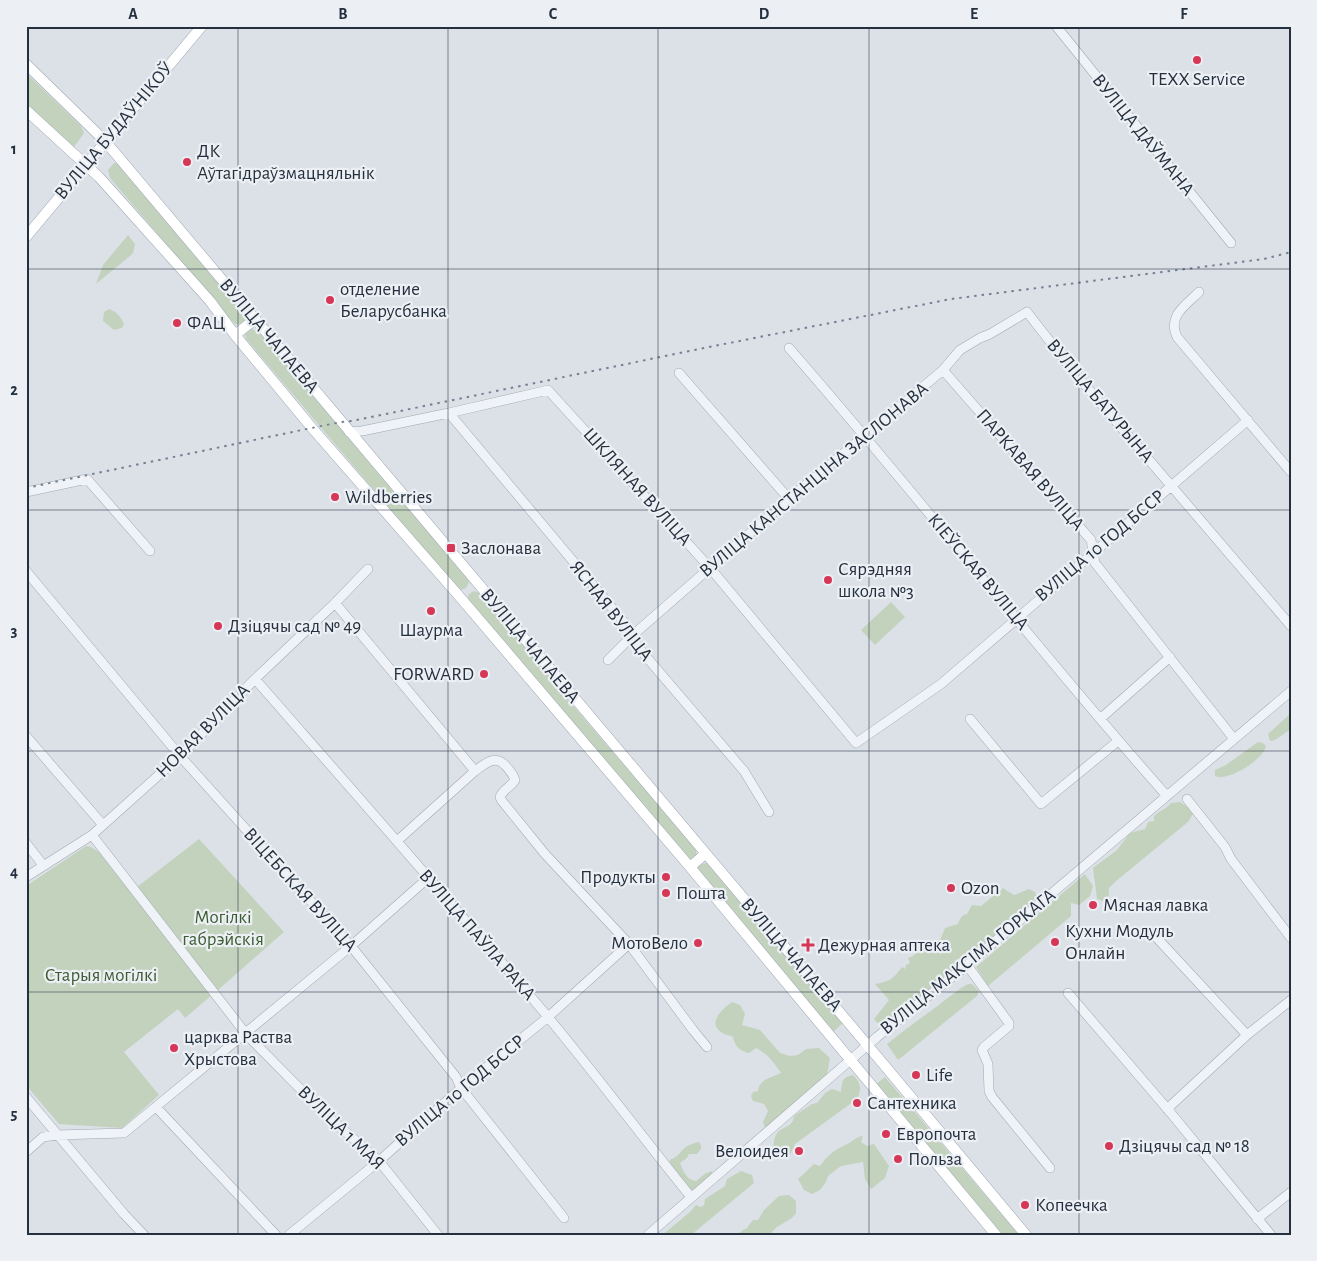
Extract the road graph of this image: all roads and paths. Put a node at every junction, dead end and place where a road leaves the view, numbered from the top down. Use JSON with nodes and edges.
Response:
{"nodes":[{"id":1,"x":202,"y":26,"type":"edge"},
{"id":2,"x":1056,"y":26,"type":"edge"},
{"id":3,"x":26,"y":64,"type":"edge"},
{"id":4,"x":26,"y":110,"type":"edge"},
{"id":5,"x":104,"y":141,"type":"junction"},
{"id":6,"x":86,"y":164,"type":"junction"},
{"id":7,"x":26,"y":237,"type":"edge"},
{"id":8,"x":1231,"y":243,"type":"dead end"},
{"id":9,"x":1199,"y":292,"type":"dead end"},
{"id":10,"x":1027,"y":312,"type":"joint"},
{"id":11,"x":254,"y":320,"type":"junction"},
{"id":12,"x":235,"y":335,"type":"junction"},
{"id":13,"x":789,"y":348,"type":"dead end"},
{"id":14,"x":943,"y":370,"type":"junction"},
{"id":15,"x":679,"y":373,"type":"dead end"},
{"id":16,"x":449,"y":413,"type":"junction"},
{"id":17,"x":1248,"y":420,"type":"junction"},
{"id":18,"x":349,"y":432,"type":"junction"},
{"id":19,"x":865,"y":435,"type":"junction"},
{"id":20,"x":1291,"y":472,"type":"edge"},
{"id":21,"x":1171,"y":486,"type":"junction"},
{"id":22,"x":26,"y":492,"type":"edge"},
{"id":23,"x":789,"y":499,"type":"junction"},
{"id":24,"x":150,"y":550,"type":"dead end"},
{"id":25,"x":1093,"y":552,"type":"junction"},
{"id":26,"x":711,"y":568,"type":"junction"},
{"id":27,"x":368,"y":569,"type":"dead end"},
{"id":28,"x":26,"y":571,"type":"edge"},
{"id":29,"x":336,"y":603,"type":"junction"},
{"id":30,"x":1016,"y":618,"type":"junction"},
{"id":31,"x":1291,"y":626,"type":"edge"},
{"id":32,"x":634,"y":634,"type":"junction"},
{"id":33,"x":1170,"y":657,"type":"junction"},
{"id":34,"x":608,"y":660,"type":"dead end"},
{"id":35,"x":255,"y":679,"type":"junction"},
{"id":36,"x":1291,"y":691,"type":"edge"},
{"id":37,"x":970,"y":719,"type":"dead end"},
{"id":38,"x":1100,"y":719,"type":"junction"},
{"id":39,"x":26,"y":736,"type":"edge"},
{"id":40,"x":1234,"y":739,"type":"junction"},
{"id":41,"x":1118,"y":741,"type":"junction"},
{"id":42,"x":856,"y":743,"type":"joint"},
{"id":43,"x":180,"y":756,"type":"junction"},
{"id":44,"x":475,"y":771,"type":"junction"},
{"id":45,"x":1167,"y":796,"type":"junction"},
{"id":46,"x":1187,"y":799,"type":"dead end"},
{"id":47,"x":769,"y":812,"type":"dead end"},
{"id":48,"x":103,"y":825,"type":"junction"},
{"id":49,"x":92,"y":835,"type":"junction"},
{"id":50,"x":397,"y":841,"type":"junction"},
{"id":51,"x":26,"y":843,"type":"edge"},
{"id":52,"x":705,"y":854,"type":"junction"},
{"id":53,"x":44,"y":865,"type":"junction"},
{"id":54,"x":690,"y":867,"type":"junction"},
{"id":55,"x":26,"y":877,"type":"edge"},
{"id":56,"x":428,"y":878,"type":"junction"},
{"id":57,"x":1156,"y":937,"type":"dead end"},
{"id":58,"x":1291,"y":938,"type":"edge"},
{"id":59,"x":629,"y":944,"type":"junction"},
{"id":60,"x":351,"y":946,"type":"junction"},
{"id":61,"x":967,"y":965,"type":"junction"},
{"id":62,"x":1068,"y":992,"type":"dead end"},
{"id":63,"x":1291,"y":1000,"type":"edge"},
{"id":64,"x":548,"y":1017,"type":"junction"},
{"id":65,"x":246,"y":1034,"type":"junction"},
{"id":66,"x":1247,"y":1035,"type":"junction"},
{"id":67,"x":868,"y":1045,"type":"junction"},
{"id":68,"x":707,"y":1047,"type":"dead end"},
{"id":69,"x":850,"y":1060,"type":"junction"},
{"id":70,"x":461,"y":1088,"type":"junction"},
{"id":71,"x":26,"y":1097,"type":"edge"},
{"id":72,"x":156,"y":1107,"type":"junction"},
{"id":73,"x":1167,"y":1109,"type":"junction"},
{"id":74,"x":57,"y":1135,"type":"junction"},
{"id":75,"x":26,"y":1152,"type":"edge"},
{"id":76,"x":379,"y":1161,"type":"junction"},
{"id":77,"x":1050,"y":1168,"type":"dead end"},
{"id":78,"x":1291,"y":1192,"type":"edge"},
{"id":79,"x":691,"y":1197,"type":"junction"},
{"id":80,"x":564,"y":1218,"type":"dead end"},
{"id":81,"x":1257,"y":1219,"type":"junction"},
{"id":82,"x":144,"y":1235,"type":"edge"},
{"id":83,"x":276,"y":1235,"type":"edge"},
{"id":84,"x":289,"y":1235,"type":"edge"},
{"id":85,"x":438,"y":1235,"type":"edge"},
{"id":86,"x":648,"y":1235,"type":"edge"},
{"id":87,"x":996,"y":1235,"type":"edge"},
{"id":88,"x":1026,"y":1235,"type":"edge"},
{"id":89,"x":1271,"y":1235,"type":"edge"}],
"edges":[{"from":1,"to":5,"type":"main road","name":"ВУЛІЦА БУДАЎНІКОЎ"},
{"from":2,"to":8,"type":"street","name":"ВУЛІЦА ДАЎМАНА"},
{"from":3,"to":5,"type":"main road","name":"ВУЛІЦА ЧАПАЕВА"},
{"from":4,"to":6,"type":"main road","name":"ВУЛІЦА ЧАПАЕВА"},
{"from":5,"to":6,"type":"main road","name":"ВУЛІЦА БУДАЎНІКОЎ"},
{"from":5,"to":11,"type":"main road","name":"ВУЛІЦА ЧАПАЕВА"},
{"from":6,"to":7,"type":"main road","name":"ВУЛІЦА БУДАЎНІКОЎ"},
{"from":6,"to":12,"type":"main road","name":"ВУЛІЦА ЧАПАЕВА"},
{"from":9,"to":17,"type":"street"},
{"from":10,"to":14,"type":"street","name":"ВУЛІЦА КАНСТАНЦІНА ЗАСЛОНАВА"},
{"from":10,"to":21,"type":"street","name":"ВУЛІЦА БАТУРЫНА"},
{"from":11,"to":12,"type":"main road"},
{"from":11,"to":18,"type":"main road","name":"ВУЛІЦА ЧАПАЕВА"},
{"from":12,"to":54,"type":"main road","name":"ВУЛІЦА ЧАПАЕВА"},
{"from":13,"to":19,"type":"street","name":"КІЕЎСКАЯ ВУЛІЦА"},
{"from":14,"to":19,"type":"street","name":"ВУЛІЦА КАНСТАНЦІНА ЗАСЛОНАВА"},
{"from":14,"to":25,"type":"street","name":"ПАРКАВАЯ ВУЛІЦА"},
{"from":15,"to":23,"type":"street"},
{"from":16,"to":18,"type":"street","name":"ШКЛЯНАЯ ВУЛІЦА"},
{"from":16,"to":26,"type":"street","name":"ШКЛЯНАЯ ВУЛІЦА"},
{"from":16,"to":32,"type":"street","name":"ЯСНАЯ ВУЛІЦА"},
{"from":17,"to":20,"type":"street"},
{"from":17,"to":21,"type":"street","name":"ВУЛІЦА 10 ГОД БССР"},
{"from":18,"to":52,"type":"main road","name":"ВУЛІЦА ЧАПАЕВА"},
{"from":19,"to":23,"type":"street","name":"ВУЛІЦА КАНСТАНЦІНА ЗАСЛОНАВА"},
{"from":19,"to":30,"type":"street","name":"КІЕЎСКАЯ ВУЛІЦА"},
{"from":21,"to":25,"type":"street","name":"ВУЛІЦА 10 ГОД БССР"},
{"from":21,"to":31,"type":"street","name":"ВУЛІЦА БАТУРЫНА"},
{"from":22,"to":24,"type":"street"},
{"from":23,"to":26,"type":"street","name":"ВУЛІЦА КАНСТАНЦІНА ЗАСЛОНАВА"},
{"from":25,"to":30,"type":"street","name":"ВУЛІЦА 10 ГОД БССР"},
{"from":25,"to":33,"type":"street","name":"ПАРКАВАЯ ВУЛІЦА"},
{"from":26,"to":32,"type":"street","name":"ВУЛІЦА КАНСТАНЦІНА ЗАСЛОНАВА"},
{"from":26,"to":42,"type":"street","name":"ШКЛЯНАЯ ВУЛІЦА"},
{"from":27,"to":29,"type":"street","name":"НОВАЯ ВУЛІЦА"},
{"from":28,"to":43,"type":"street","name":"ВІЦЕБСКАЯ ВУЛІЦА"},
{"from":29,"to":35,"type":"street","name":"НОВАЯ ВУЛІЦА"},
{"from":29,"to":44,"type":"street"},
{"from":30,"to":38,"type":"street","name":"КІЕЎСКАЯ ВУЛІЦА"},
{"from":30,"to":42,"type":"street","name":"ВУЛІЦА 10 ГОД БССР"},
{"from":32,"to":34,"type":"street","name":"ВУЛІЦА КАНСТАНЦІНА ЗАСЛОНАВА"},
{"from":32,"to":47,"type":"street","name":"ЯСНАЯ ВУЛІЦА"},
{"from":33,"to":38,"type":"street"},
{"from":33,"to":40,"type":"street","name":"ПАРКАВАЯ ВУЛІЦА"},
{"from":35,"to":43,"type":"street","name":"НОВАЯ ВУЛІЦА"},
{"from":35,"to":50,"type":"street","name":"ВУЛІЦА ПАЎЛА РАКА"},
{"from":36,"to":40,"type":"street","name":"ВУЛІЦА МАКСІМА ГОРКАГА"},
{"from":37,"to":41,"type":"street"},
{"from":38,"to":41,"type":"street","name":"КІЕЎСКАЯ ВУЛІЦА"},
{"from":39,"to":48,"type":"street"},
{"from":40,"to":45,"type":"street","name":"ВУЛІЦА МАКСІМА ГОРКАГА"},
{"from":41,"to":45,"type":"street","name":"КІЕЎСКАЯ ВУЛІЦА"},
{"from":43,"to":48,"type":"street","name":"НОВАЯ ВУЛІЦА"},
{"from":43,"to":60,"type":"street","name":"ВІЦЕБСКАЯ ВУЛІЦА"},
{"from":44,"to":50,"type":"street"},
{"from":44,"to":59,"type":"street"},
{"from":45,"to":61,"type":"street","name":"ВУЛІЦА МАКСІМА ГОРКАГА"},
{"from":46,"to":58,"type":"street"},
{"from":48,"to":49,"type":"street","name":"НОВАЯ ВУЛІЦА"},
{"from":49,"to":53,"type":"street","name":"НОВАЯ ВУЛІЦА"},
{"from":49,"to":65,"type":"street","name":"ВУЛІЦА 1 МАЯ"},
{"from":50,"to":56,"type":"street","name":"ВУЛІЦА ПАЎЛА РАКА"},
{"from":51,"to":53,"type":"street"},
{"from":52,"to":54,"type":"main road"},
{"from":52,"to":67,"type":"main road","name":"ВУЛІЦА ЧАПАЕВА"},
{"from":53,"to":55,"type":"street","name":"НОВАЯ ВУЛІЦА"},
{"from":54,"to":69,"type":"main road","name":"ВУЛІЦА ЧАПАЕВА"},
{"from":56,"to":60,"type":"street"},
{"from":56,"to":64,"type":"street","name":"ВУЛІЦА ПАЎЛА РАКА"},
{"from":57,"to":66,"type":"street"},
{"from":59,"to":64,"type":"street","name":"ВУЛІЦА 10 ГОД БССР"},
{"from":59,"to":68,"type":"street"},
{"from":60,"to":65,"type":"street"},
{"from":60,"to":70,"type":"street","name":"ВІЦЕБСКАЯ ВУЛІЦА"},
{"from":61,"to":67,"type":"street","name":"ВУЛІЦА МАКСІМА ГОРКАГА"},
{"from":61,"to":77,"type":"street"},
{"from":62,"to":73,"type":"street"},
{"from":63,"to":66,"type":"street"},
{"from":64,"to":70,"type":"street","name":"ВУЛІЦА 10 ГОД БССР"},
{"from":64,"to":79,"type":"street","name":"ВУЛІЦА ПАЎЛА РАКА"},
{"from":65,"to":72,"type":"street"},
{"from":65,"to":76,"type":"street","name":"ВУЛІЦА 1 МАЯ"},
{"from":66,"to":73,"type":"street"},
{"from":67,"to":69,"type":"street","name":"ВУЛІЦА МАКСІМА ГОРКАГА"},
{"from":67,"to":88,"type":"main road","name":"ВУЛІЦА ЧАПАЕВА"},
{"from":69,"to":79,"type":"street","name":"ВУЛІЦА МАКСІМА ГОРКАГА"},
{"from":69,"to":87,"type":"main road","name":"ВУЛІЦА ЧАПАЕВА"},
{"from":70,"to":76,"type":"street","name":"ВУЛІЦА 10 ГОД БССР"},
{"from":70,"to":80,"type":"street","name":"ВІЦЕБСКАЯ ВУЛІЦА"},
{"from":71,"to":74,"type":"street"},
{"from":72,"to":74,"type":"street"},
{"from":72,"to":83,"type":"street"},
{"from":73,"to":81,"type":"street"},
{"from":74,"to":75,"type":"street"},
{"from":74,"to":82,"type":"street"},
{"from":76,"to":84,"type":"street","name":"ВУЛІЦА 10 ГОД БССР"},
{"from":76,"to":85,"type":"street","name":"ВУЛІЦА 1 МАЯ"},
{"from":78,"to":81,"type":"street"},
{"from":79,"to":86,"type":"street","name":"ВУЛІЦА МАКСІМА ГОРКАГА"},
{"from":81,"to":89,"type":"street"}]}
